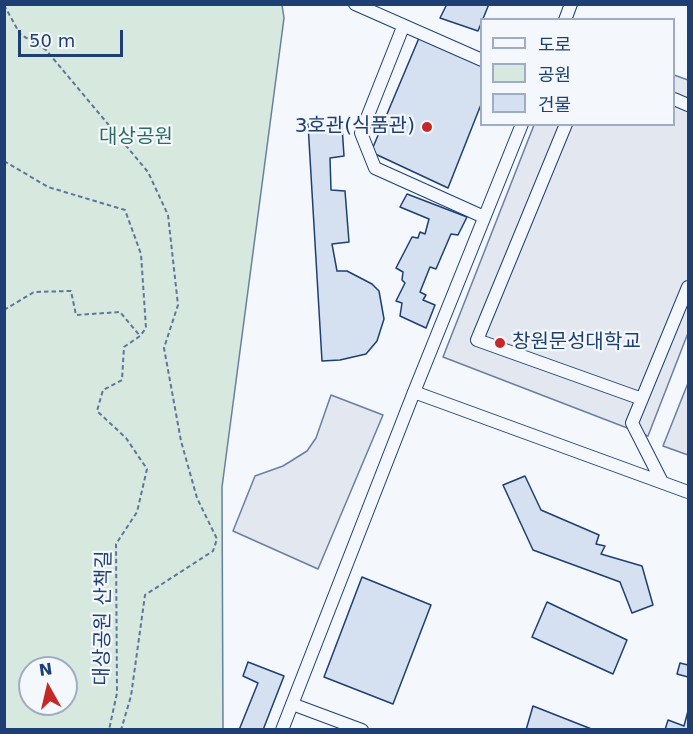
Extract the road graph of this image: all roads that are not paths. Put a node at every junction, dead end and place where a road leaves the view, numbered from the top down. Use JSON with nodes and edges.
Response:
{"nodes":[{"id":1,"x":354,"y":4,"type":"edge"},
{"id":2,"x":571,"y":4,"type":"edge"},
{"id":3,"x":565,"y":18,"type":"edge"},
{"id":4,"x":403,"y":27,"type":"junction"},
{"id":5,"x":480,"y":59,"type":"edge"},
{"id":6,"x":521,"y":126,"type":"edge"},
{"id":7,"x":565,"y":126,"type":"edge"},
{"id":8,"x":484,"y":217,"type":"junction"},
{"id":9,"x":688,"y":287,"type":"edge"},
{"id":10,"x":414,"y":392,"type":"junction"},
{"id":11,"x":642,"y":399,"type":"junction"},
{"id":12,"x":662,"y":482,"type":"junction"},
{"id":13,"x":688,"y":492,"type":"edge"},
{"id":14,"x":292,"y":704,"type":"junction"},
{"id":15,"x":282,"y":729,"type":"edge"},
{"id":16,"x":362,"y":729,"type":"edge"}],
"edges":[{"from":1,"to":4,"type":"street"},
{"from":2,"to":3,"type":"street"},
{"from":4,"to":5,"type":"street"},
{"from":4,"to":8,"type":"street"},
{"from":6,"to":8,"type":"street"},
{"from":7,"to":11,"type":"street"},
{"from":8,"to":10,"type":"street"},
{"from":9,"to":11,"type":"street"},
{"from":10,"to":12,"type":"street"},
{"from":10,"to":14,"type":"street"},
{"from":11,"to":12,"type":"street"},
{"from":12,"to":13,"type":"street"},
{"from":14,"to":15,"type":"street"},
{"from":14,"to":16,"type":"street"}]}
